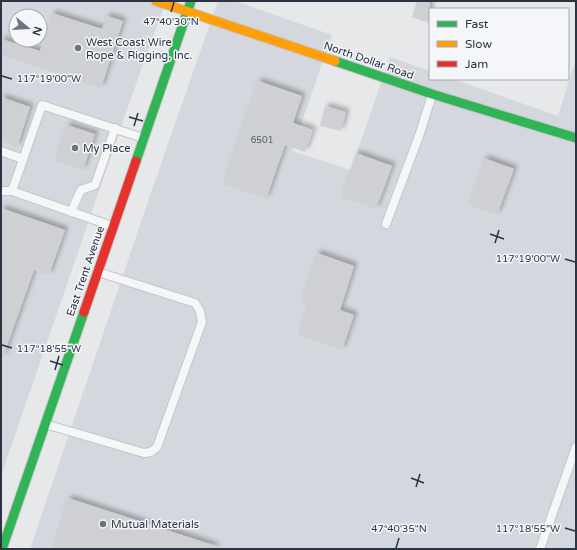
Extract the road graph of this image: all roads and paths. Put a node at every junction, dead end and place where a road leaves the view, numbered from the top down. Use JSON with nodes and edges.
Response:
{"nodes":[{"id":1,"x":156,"y":1,"type":"edge"},
{"id":2,"x":191,"y":1,"type":"edge"},
{"id":3,"x":188,"y":11,"type":"junction"},
{"id":4,"x":432,"y":94,"type":"junction"},
{"id":5,"x":114,"y":128,"type":"junction"},
{"id":6,"x":144,"y":138,"type":"junction"},
{"id":7,"x":576,"y":138,"type":"edge"},
{"id":8,"x":1,"y":151,"type":"edge"},
{"id":9,"x":23,"y":158,"type":"junction"},
{"id":10,"x":1,"y":191,"type":"edge"},
{"id":11,"x":12,"y":191,"type":"junction"},
{"id":12,"x":71,"y":212,"type":"junction"},
{"id":13,"x":386,"y":224,"type":"dead end"},
{"id":14,"x":113,"y":226,"type":"junction"},
{"id":15,"x":97,"y":272,"type":"junction"},
{"id":16,"x":45,"y":424,"type":"junction"},
{"id":17,"x":576,"y":447,"type":"edge"},
{"id":18,"x":2,"y":549,"type":"edge"},
{"id":19,"x":540,"y":549,"type":"edge"}],
"edges":[{"from":1,"to":3,"type":"main road","name":"North Dollar Road"},
{"from":2,"to":3,"type":"main road","name":"East Trent Avenue"},
{"from":3,"to":4,"type":"main road","name":"North Dollar Road"},
{"from":3,"to":6,"type":"main road","name":"East Trent Avenue"},
{"from":4,"to":7,"type":"main road","name":"North Dollar Road"},
{"from":4,"to":13,"type":"lane"},
{"from":5,"to":6,"type":"lane"},
{"from":5,"to":9,"type":"lane"},
{"from":5,"to":12,"type":"lane"},
{"from":6,"to":14,"type":"main road","name":"East Trent Avenue"},
{"from":8,"to":9,"type":"lane"},
{"from":9,"to":11,"type":"lane"},
{"from":10,"to":11,"type":"lane"},
{"from":11,"to":12,"type":"lane"},
{"from":12,"to":14,"type":"lane"},
{"from":14,"to":15,"type":"main road","name":"East Trent Avenue"},
{"from":15,"to":16,"type":"main road","name":"East Trent Avenue"},
{"from":15,"to":16,"type":"lane"},
{"from":16,"to":18,"type":"main road","name":"East Trent Avenue"},
{"from":17,"to":19,"type":"lane"}]}
